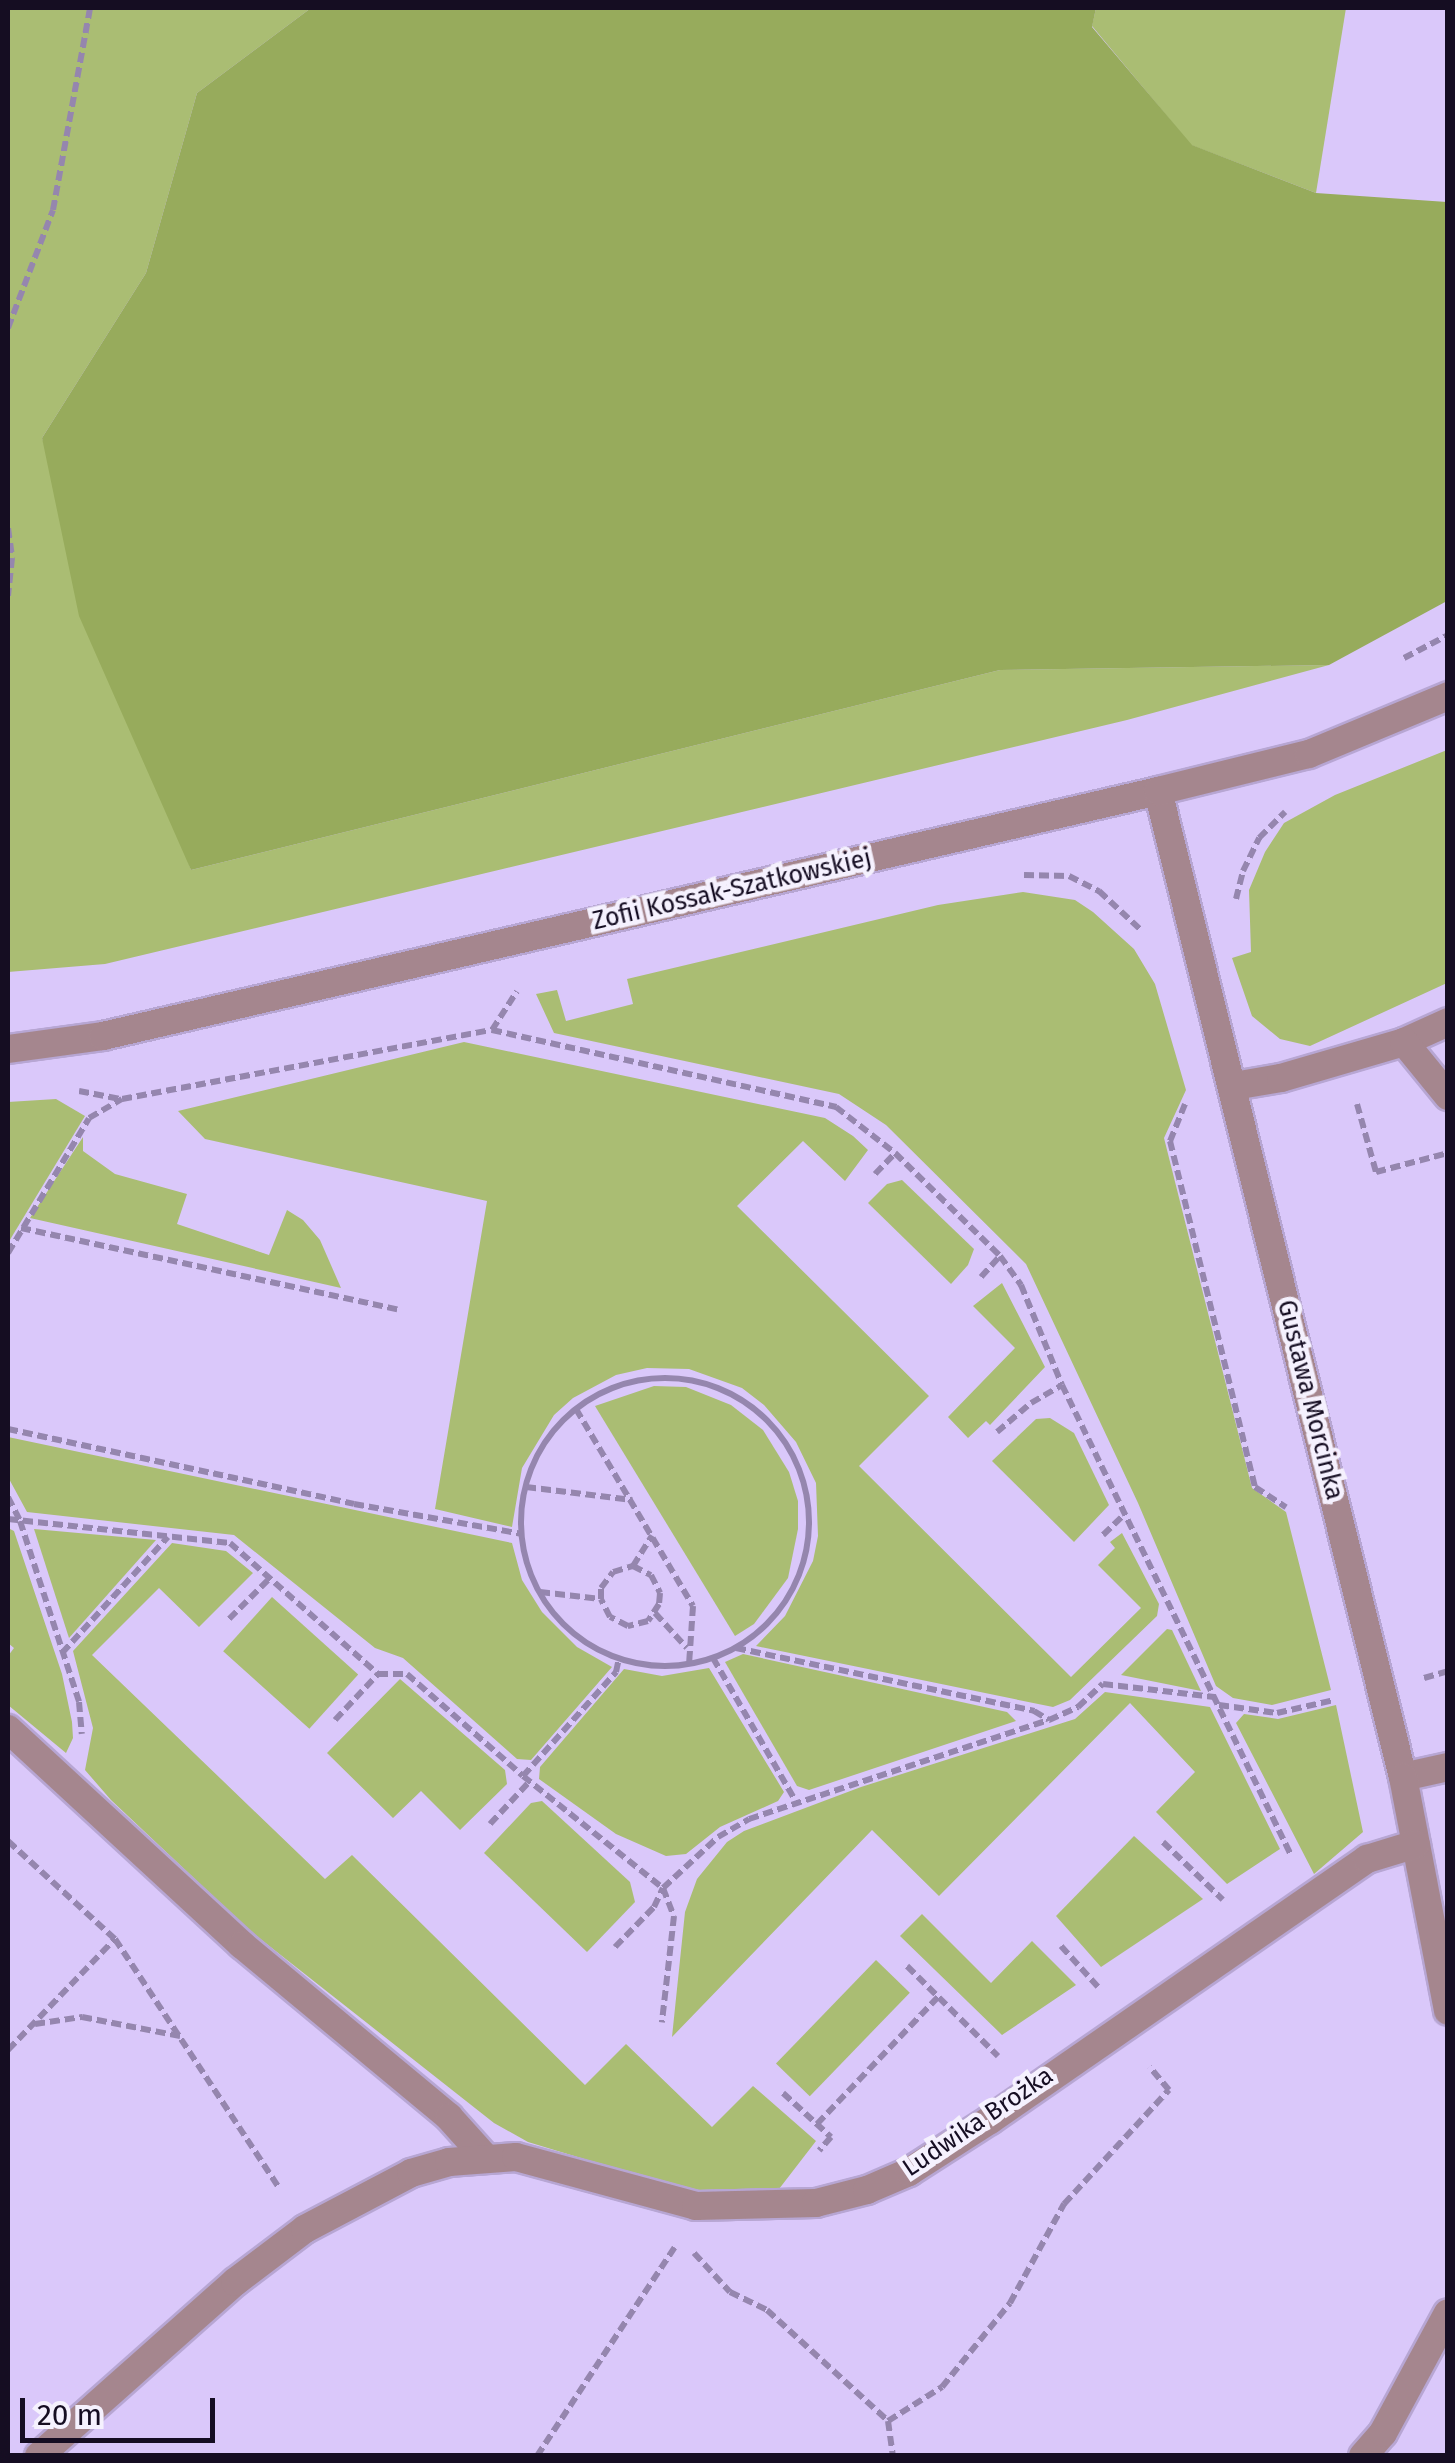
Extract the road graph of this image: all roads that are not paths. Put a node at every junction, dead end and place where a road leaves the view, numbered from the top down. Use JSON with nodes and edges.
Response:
{"nodes":[{"id":1,"x":1448,"y":696,"type":"edge"},
{"id":2,"x":1158,"y":791,"type":"junction"},
{"id":3,"x":1448,"y":1022,"type":"edge"},
{"id":4,"x":1404,"y":1042,"type":"junction"},
{"id":5,"x":8,"y":1049,"type":"edge"},
{"id":6,"x":1234,"y":1086,"type":"junction"},
{"id":7,"x":1448,"y":1096,"type":"edge"},
{"id":8,"x":8,"y":1729,"type":"edge"},
{"id":9,"x":1448,"y":1767,"type":"edge"},
{"id":10,"x":1403,"y":1778,"type":"junction"},
{"id":11,"x":1416,"y":1844,"type":"junction"},
{"id":12,"x":1448,"y":2012,"type":"edge"},
{"id":13,"x":485,"y":2157,"type":"junction"},
{"id":14,"x":1448,"y":2313,"type":"edge"},
{"id":15,"x":39,"y":2456,"type":"edge"},
{"id":16,"x":1363,"y":2456,"type":"edge"}],
"edges":[{"from":1,"to":2,"type":"street","name":"Zofii Kossak-Szatkowskiej"},
{"from":2,"to":5,"type":"street","name":"Zofii Kossak-Szatkowskiej"},
{"from":2,"to":6,"type":"street","name":"Gustawa Morcinka"},
{"from":3,"to":4,"type":"street"},
{"from":4,"to":6,"type":"street"},
{"from":4,"to":7,"type":"street"},
{"from":6,"to":10,"type":"street","name":"Gustawa Morcinka"},
{"from":8,"to":13,"type":"street"},
{"from":9,"to":10,"type":"street"},
{"from":10,"to":11,"type":"street","name":"Gustawa Morcinka"},
{"from":11,"to":12,"type":"street","name":"Gustawa Morcinka"},
{"from":11,"to":13,"type":"street","name":"Ludwika Brożka"},
{"from":13,"to":15,"type":"street","name":"Ludwika Brożka"},
{"from":14,"to":16,"type":"street"}]}
